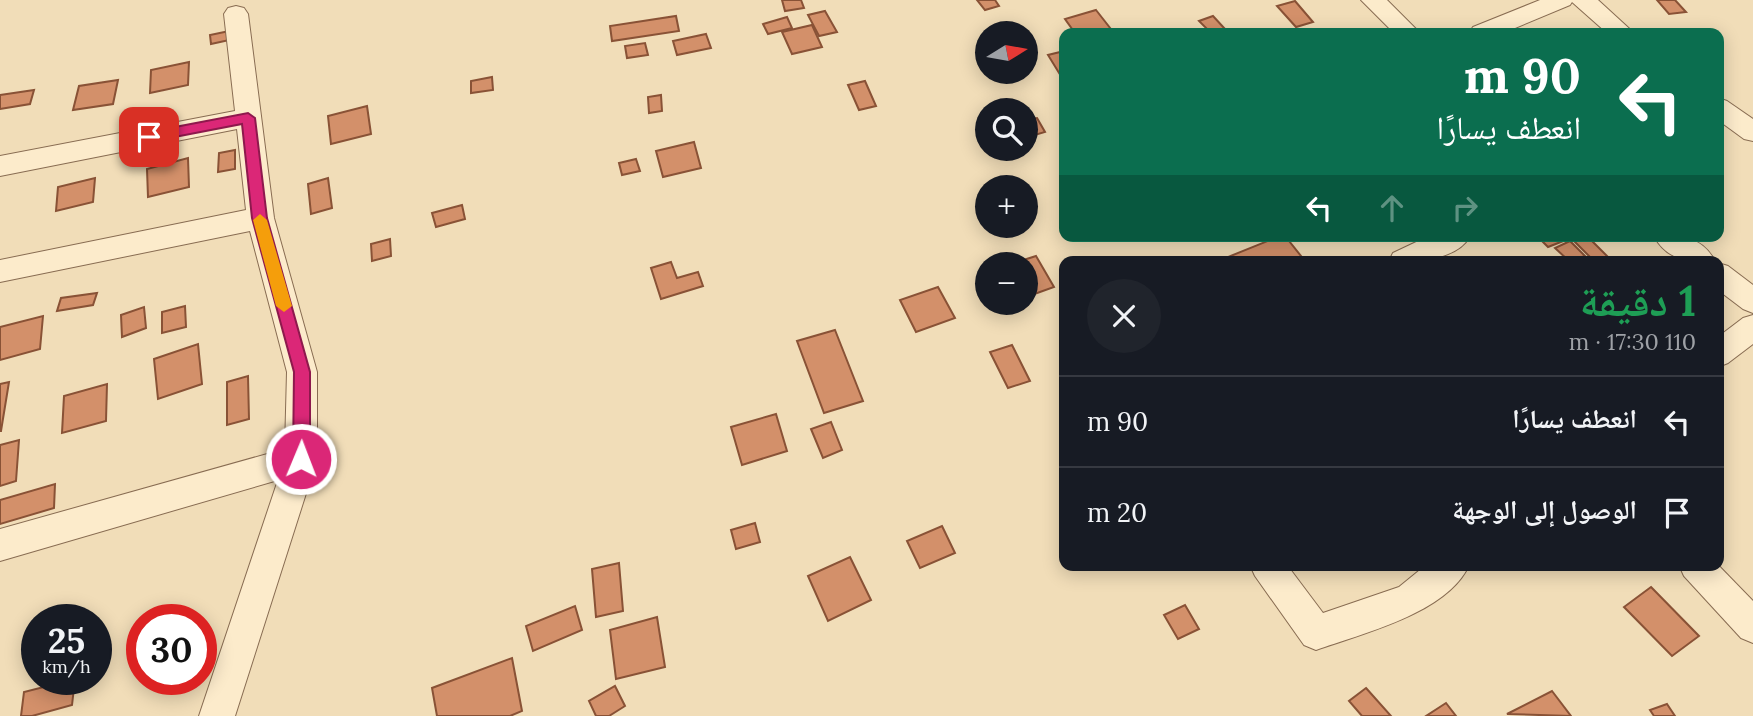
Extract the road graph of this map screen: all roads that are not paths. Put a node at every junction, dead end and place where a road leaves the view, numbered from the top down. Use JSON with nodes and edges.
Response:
{"nodes":[{"id":1,"x":1373,"y":0,"type":"edge"},
{"id":2,"x":1562,"y":0,"type":"edge"},
{"id":3,"x":1583,"y":0,"type":"edge"},
{"id":4,"x":236,"y":14,"type":"dead end"},
{"id":5,"x":1403,"y":28,"type":"edge"},
{"id":6,"x":1493,"y":28,"type":"edge"},
{"id":7,"x":1616,"y":28,"type":"edge"},
{"id":8,"x":1724,"y":111,"type":"edge"},
{"id":9,"x":248,"y":118,"type":"junction"},
{"id":10,"x":1753,"y":132,"type":"edge"},
{"id":11,"x":0,"y":166,"type":"edge"},
{"id":12,"x":260,"y":218,"type":"junction"},
{"id":13,"x":1443,"y":242,"type":"edge"},
{"id":14,"x":1676,"y":242,"type":"edge"},
{"id":15,"x":1413,"y":256,"type":"edge"},
{"id":16,"x":1694,"y":256,"type":"edge"},
{"id":17,"x":0,"y":271,"type":"edge"},
{"id":18,"x":1724,"y":279,"type":"edge"},
{"id":19,"x":1753,"y":301,"type":"edge"},
{"id":20,"x":1753,"y":327,"type":"edge"},
{"id":21,"x":1724,"y":349,"type":"edge"},
{"id":22,"x":301,"y":459,"type":"junction"},
{"id":23,"x":0,"y":545,"type":"edge"},
{"id":24,"x":1271,"y":571,"type":"edge"},
{"id":25,"x":1445,"y":571,"type":"edge"},
{"id":26,"x":1702,"y":571,"type":"edge"},
{"id":27,"x":1753,"y":626,"type":"edge"},
{"id":28,"x":217,"y":716,"type":"edge"}],
"edges":[{"from":1,"to":5,"type":"street"},
{"from":2,"to":6,"type":"street"},
{"from":3,"to":7,"type":"street"},
{"from":4,"to":9,"type":"street"},
{"from":8,"to":10,"type":"street"},
{"from":9,"to":11,"type":"street"},
{"from":9,"to":12,"type":"street"},
{"from":12,"to":17,"type":"street"},
{"from":12,"to":22,"type":"street"},
{"from":13,"to":15,"type":"street"},
{"from":14,"to":16,"type":"street"},
{"from":18,"to":19,"type":"street"},
{"from":20,"to":21,"type":"street"},
{"from":22,"to":23,"type":"street"},
{"from":22,"to":28,"type":"street"},
{"from":24,"to":25,"type":"street"},
{"from":26,"to":27,"type":"street"}]}
